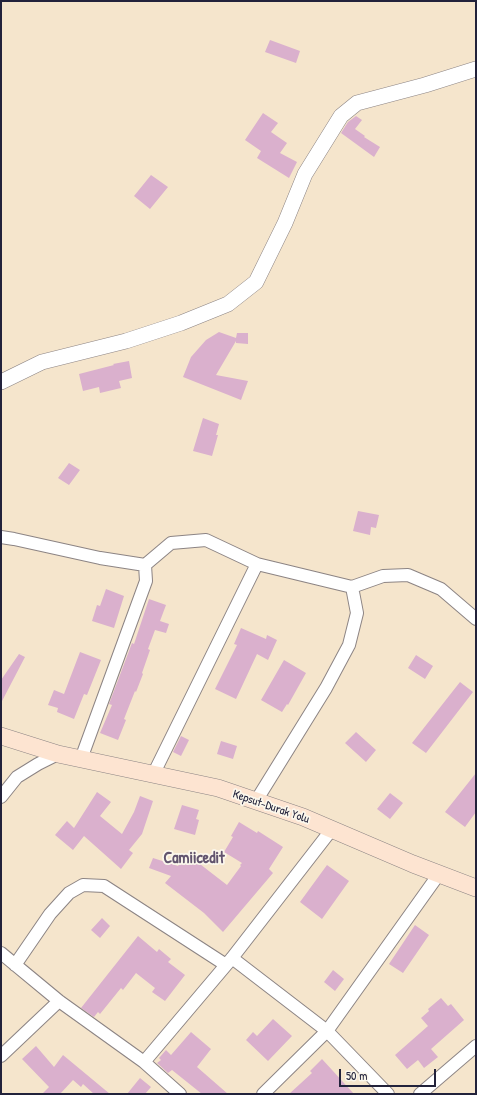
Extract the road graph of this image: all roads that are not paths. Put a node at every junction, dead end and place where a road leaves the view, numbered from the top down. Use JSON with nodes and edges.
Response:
{"nodes":[{"id":1,"x":476,"y":69,"type":"edge"},
{"id":2,"x":1,"y":382,"type":"edge"},
{"id":3,"x":1,"y":537,"type":"edge"},
{"id":4,"x":258,"y":564,"type":"junction"},
{"id":5,"x":144,"y":565,"type":"junction"},
{"id":6,"x":352,"y":587,"type":"junction"},
{"id":7,"x":476,"y":619,"type":"edge"},
{"id":8,"x":1,"y":725,"type":"edge"},
{"id":9,"x":1,"y":736,"type":"edge"},
{"id":10,"x":58,"y":754,"type":"junction"},
{"id":11,"x":81,"y":759,"type":"junction"},
{"id":12,"x":153,"y":775,"type":"junction"},
{"id":13,"x":1,"y":797,"type":"edge"},
{"id":14,"x":256,"y":801,"type":"junction"},
{"id":15,"x":332,"y":829,"type":"junction"},
{"id":16,"x":439,"y":874,"type":"junction"},
{"id":17,"x":476,"y":888,"type":"edge"},
{"id":18,"x":1,"y":953,"type":"edge"},
{"id":19,"x":229,"y":961,"type":"junction"},
{"id":20,"x":15,"y":964,"type":"junction"},
{"id":21,"x":59,"y":1001,"type":"junction"},
{"id":22,"x":327,"y":1031,"type":"junction"},
{"id":23,"x":476,"y":1046,"type":"edge"},
{"id":24,"x":1,"y":1056,"type":"edge"},
{"id":25,"x":144,"y":1062,"type":"junction"},
{"id":26,"x":180,"y":1094,"type":"edge"},
{"id":27,"x":263,"y":1094,"type":"edge"},
{"id":28,"x":388,"y":1094,"type":"edge"},
{"id":29,"x":420,"y":1094,"type":"edge"}],
"edges":[{"from":1,"to":2,"type":"street"},
{"from":3,"to":5,"type":"street"},
{"from":4,"to":5,"type":"street"},
{"from":4,"to":6,"type":"street"},
{"from":4,"to":12,"type":"street"},
{"from":5,"to":11,"type":"street"},
{"from":6,"to":7,"type":"street"},
{"from":6,"to":14,"type":"street"},
{"from":8,"to":10,"type":"main road","name":"Kepsut-Durak Yolu"},
{"from":9,"to":10,"type":"main road","name":"Kepsut-Durak Yolu"},
{"from":10,"to":11,"type":"main road","name":"Kepsut-Durak Yolu"},
{"from":10,"to":13,"type":"street"},
{"from":11,"to":12,"type":"main road","name":"Kepsut-Durak Yolu"},
{"from":12,"to":14,"type":"main road","name":"Kepsut-Durak Yolu"},
{"from":14,"to":15,"type":"main road","name":"Kepsut-Durak Yolu"},
{"from":15,"to":16,"type":"main road","name":"Kepsut-Durak Yolu"},
{"from":15,"to":19,"type":"street"},
{"from":16,"to":17,"type":"main road","name":"Kepsut-Durak Yolu"},
{"from":16,"to":22,"type":"street"},
{"from":18,"to":20,"type":"street"},
{"from":19,"to":20,"type":"street"},
{"from":19,"to":22,"type":"street"},
{"from":19,"to":25,"type":"street"},
{"from":20,"to":21,"type":"street"},
{"from":21,"to":24,"type":"street"},
{"from":21,"to":25,"type":"street"},
{"from":22,"to":27,"type":"street"},
{"from":22,"to":28,"type":"street"},
{"from":23,"to":29,"type":"street"},
{"from":25,"to":26,"type":"street"}]}
